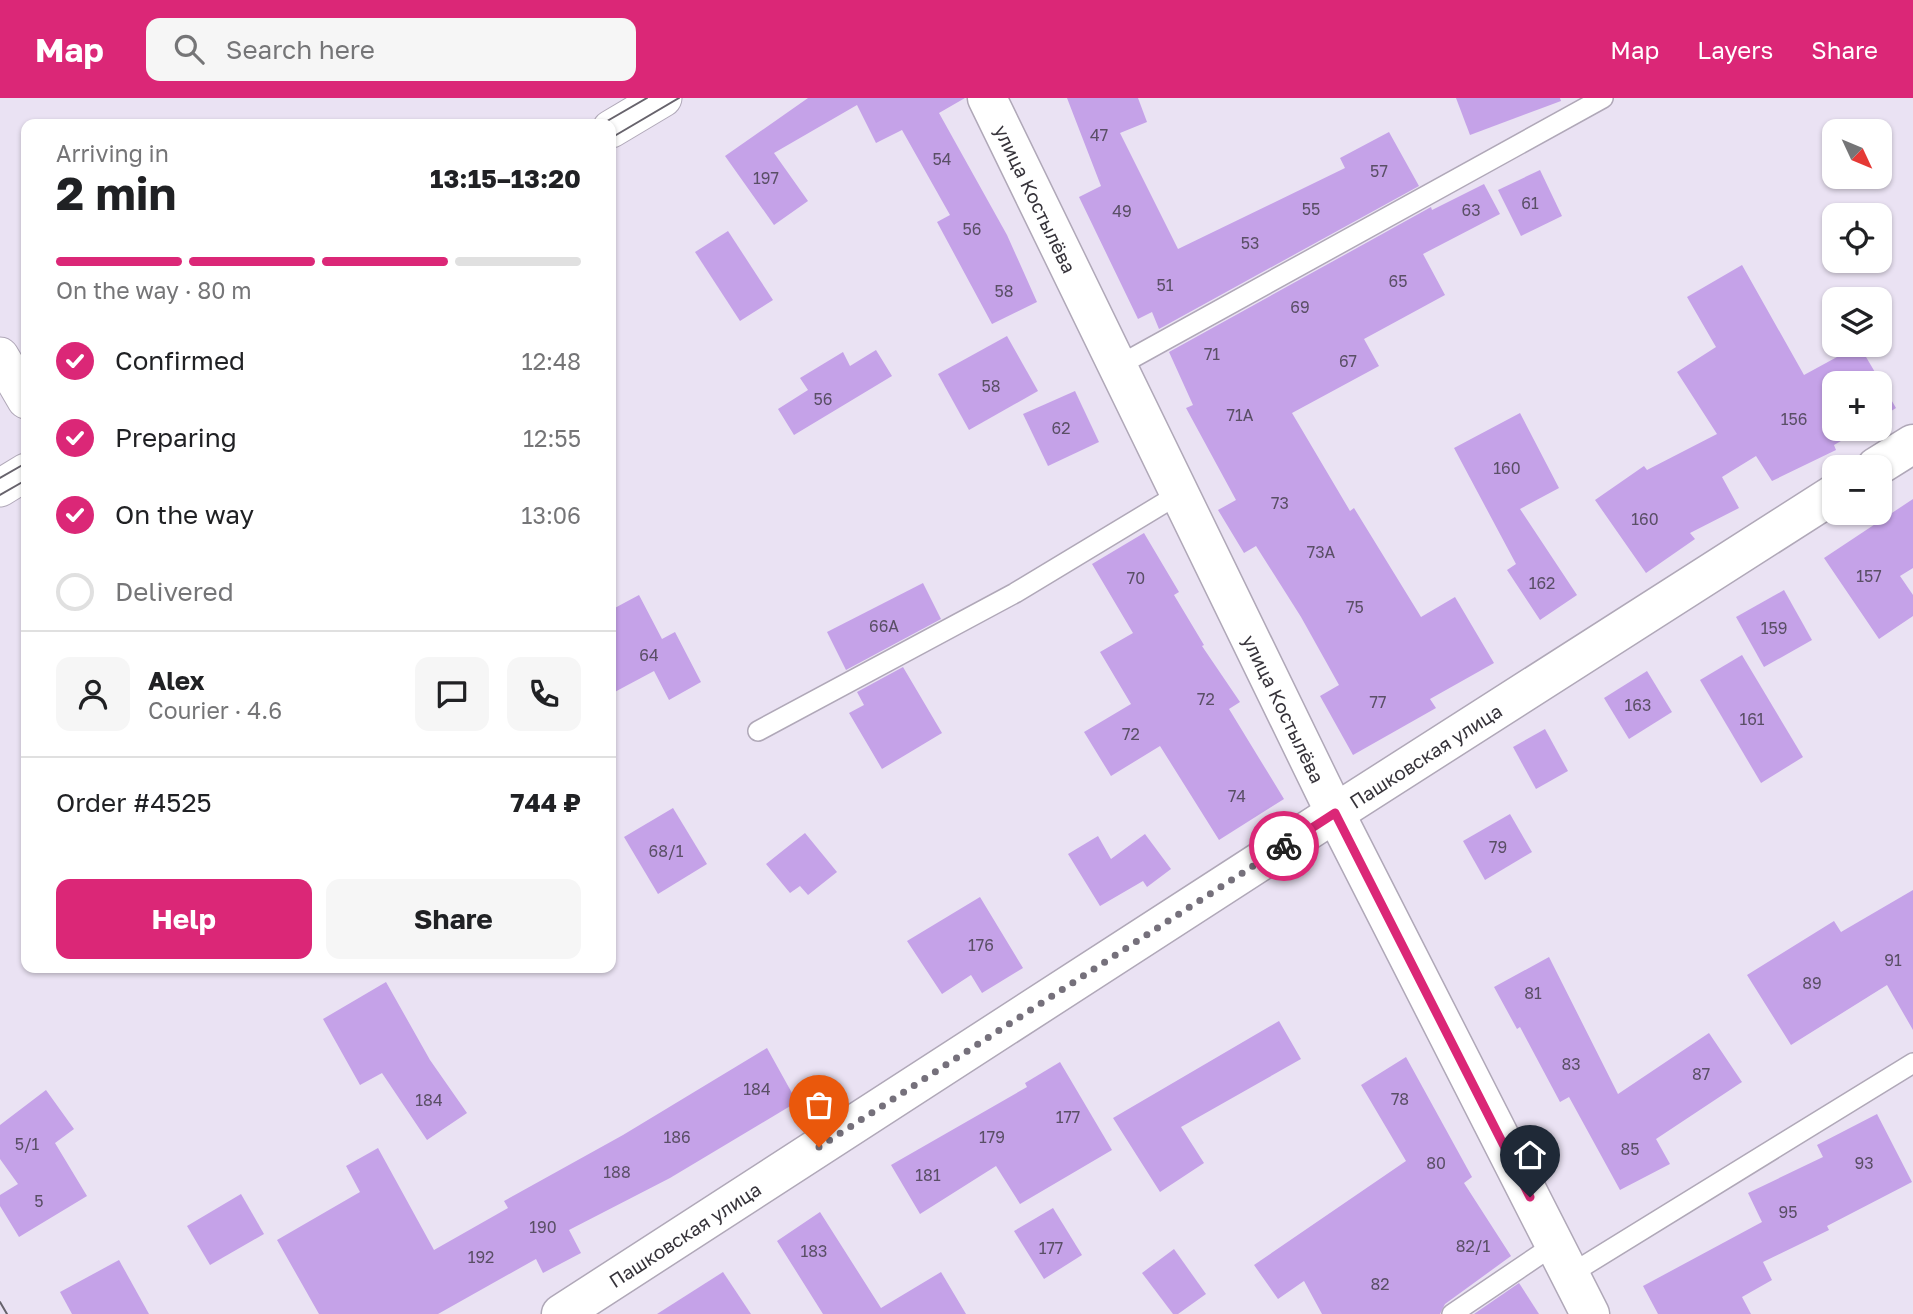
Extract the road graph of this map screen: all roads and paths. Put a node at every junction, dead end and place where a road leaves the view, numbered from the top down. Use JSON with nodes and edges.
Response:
{"nodes":[{"id":1,"x":663,"y":98,"type":"edge"},
{"id":2,"x":987,"y":98,"type":"edge"},
{"id":3,"x":1604,"y":98,"type":"edge"},
{"id":4,"x":616,"y":126,"type":"edge"},
{"id":5,"x":0,"y":356,"type":"edge"},
{"id":6,"x":1116,"y":367,"type":"junction"},
{"id":7,"x":21,"y":392,"type":"edge"},
{"id":8,"x":1913,"y":444,"type":"edge"},
{"id":9,"x":1892,"y":457,"type":"edge"},
{"id":10,"x":21,"y":475,"type":"edge"},
{"id":11,"x":0,"y":488,"type":"edge"},
{"id":12,"x":1179,"y":494,"type":"junction"},
{"id":13,"x":1822,"y":502,"type":"edge"},
{"id":14,"x":758,"y":731,"type":"dead end"},
{"id":15,"x":1335,"y":813,"type":"junction"},
{"id":16,"x":1913,"y":1063,"type":"edge"},
{"id":17,"x":1562,"y":1260,"type":"junction"},
{"id":18,"x":561,"y":1314,"type":"edge"},
{"id":19,"x":1452,"y":1314,"type":"edge"},
{"id":20,"x":1590,"y":1314,"type":"edge"}],
"edges":[{"from":1,"to":4,"type":"street"},
{"from":2,"to":6,"type":"street","name":"улица Костылёва"},
{"from":3,"to":6,"type":"lane"},
{"from":5,"to":7,"type":"street"},
{"from":6,"to":12,"type":"street","name":"улица Костылёва"},
{"from":8,"to":9,"type":"street"},
{"from":10,"to":11,"type":"street"},
{"from":12,"to":14,"type":"lane"},
{"from":12,"to":15,"type":"street","name":"улица Костылёва"},
{"from":13,"to":15,"type":"street","name":"Пашковская улица"},
{"from":15,"to":17,"type":"street","name":"улица Костылёва"},
{"from":15,"to":18,"type":"street","name":"Пашковская улица"},
{"from":16,"to":17,"type":"lane"},
{"from":17,"to":19,"type":"lane"},
{"from":17,"to":20,"type":"street","name":"улица Костылёва"}]}
